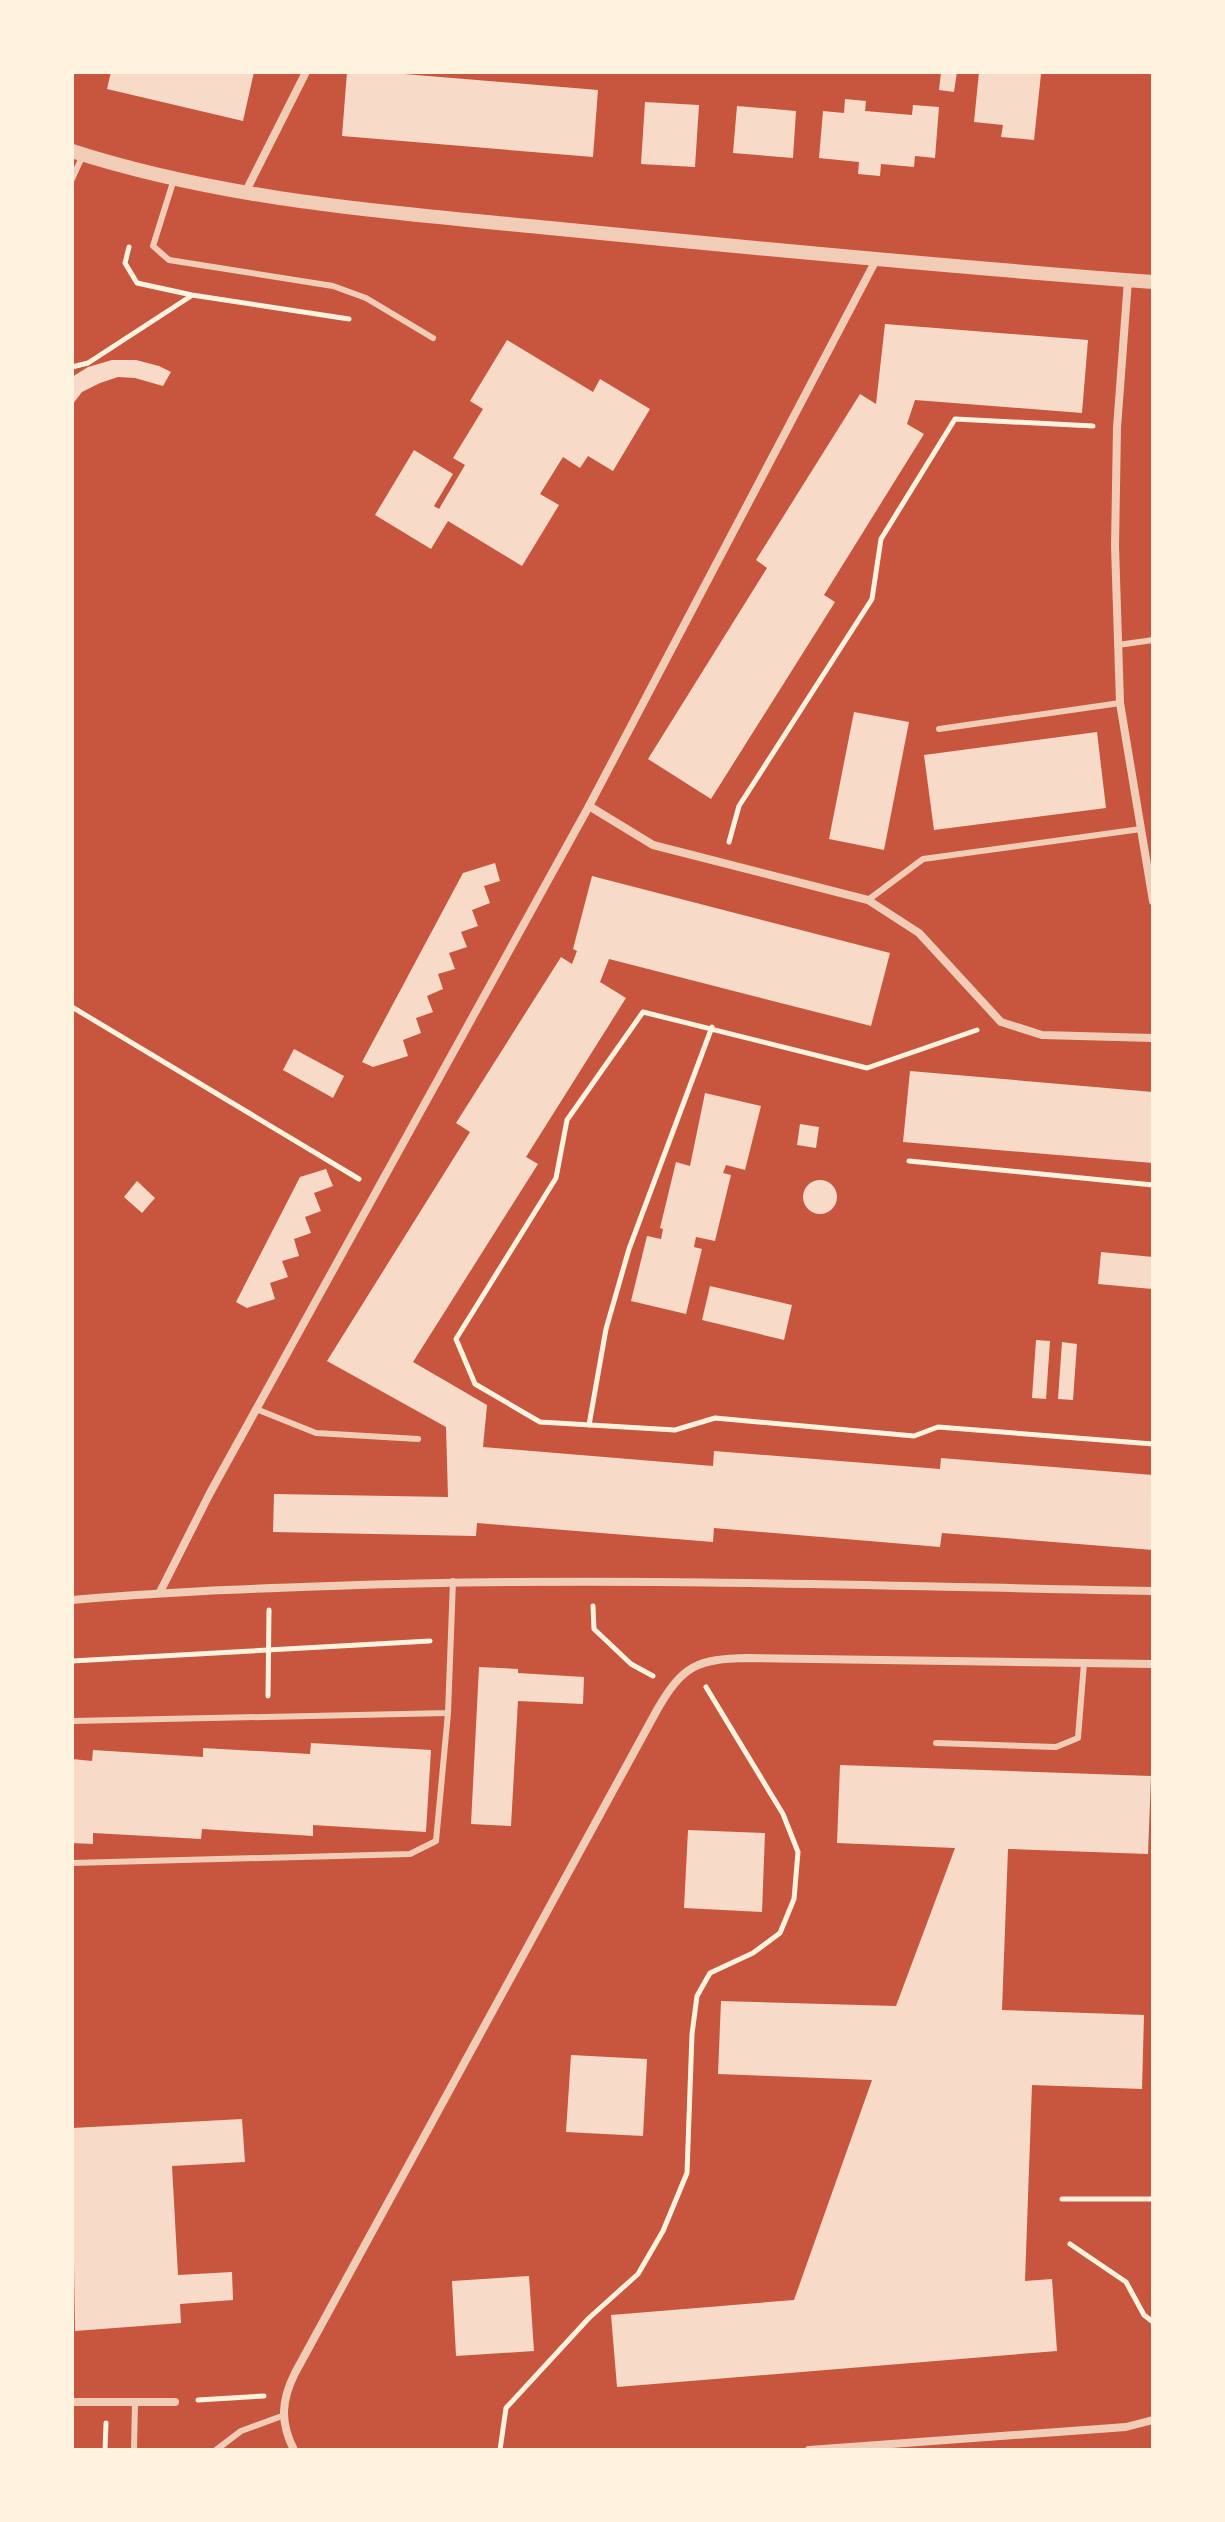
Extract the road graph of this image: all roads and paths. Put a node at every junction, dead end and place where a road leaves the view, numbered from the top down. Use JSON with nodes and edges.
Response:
{"nodes":[{"id":1,"x":306,"y":72,"type":"edge"},
{"id":2,"x":78,"y":153,"type":"edge"},
{"id":3,"x":72,"y":179,"type":"edge"},
{"id":4,"x":174,"y":179,"type":"junction"},
{"id":5,"x":244,"y":195,"type":"junction"},
{"id":6,"x":876,"y":260,"type":"junction"},
{"id":7,"x":1128,"y":280,"type":"junction"},
{"id":8,"x":1153,"y":282,"type":"edge"},
{"id":9,"x":192,"y":295,"type":"dead end"},
{"id":10,"x":433,"y":338,"type":"dead end"},
{"id":11,"x":72,"y":367,"type":"edge"},
{"id":12,"x":1117,"y":428,"type":"junction"},
{"id":13,"x":1153,"y":640,"type":"edge"},
{"id":14,"x":1118,"y":645,"type":"junction"},
{"id":15,"x":1120,"y":703,"type":"junction"},
{"id":16,"x":939,"y":729,"type":"dead end"},
{"id":17,"x":589,"y":806,"type":"junction"},
{"id":18,"x":1141,"y":829,"type":"junction"},
{"id":19,"x":724,"y":863,"type":"junction"},
{"id":20,"x":1152,"y":889,"type":"edge"},
{"id":21,"x":868,"y":900,"type":"junction"},
{"id":22,"x":1153,"y":901,"type":"edge"},
{"id":23,"x":72,"y":1007,"type":"edge"},
{"id":24,"x":1001,"y":1022,"type":"junction"},
{"id":25,"x":712,"y":1027,"type":"junction"},
{"id":26,"x":1153,"y":1038,"type":"edge"},
{"id":27,"x":909,"y":1161,"type":"dead end"},
{"id":28,"x":1153,"y":1185,"type":"edge"},
{"id":29,"x":377,"y":1190,"type":"junction"},
{"id":30,"x":256,"y":1409,"type":"junction"},
{"id":31,"x":589,"y":1425,"type":"junction"},
{"id":32,"x":418,"y":1439,"type":"dead end"},
{"id":33,"x":1153,"y":1444,"type":"edge"},
{"id":34,"x":591,"y":1580,"type":"junction"},
{"id":35,"x":453,"y":1581,"type":"junction"},
{"id":36,"x":269,"y":1588,"type":"junction"},
{"id":37,"x":1153,"y":1591,"type":"edge"},
{"id":38,"x":160,"y":1592,"type":"junction"},
{"id":39,"x":72,"y":1600,"type":"edge"},
{"id":40,"x":451,"y":1640,"type":"junction"},
{"id":41,"x":268,"y":1650,"type":"junction"},
{"id":42,"x":72,"y":1661,"type":"edge"},
{"id":43,"x":1084,"y":1663,"type":"junction"},
{"id":44,"x":631,"y":1664,"type":"dead end"},
{"id":45,"x":1153,"y":1664,"type":"edge"},
{"id":46,"x":694,"y":1665,"type":"junction"},
{"id":47,"x":448,"y":1713,"type":"junction"},
{"id":48,"x":268,"y":1717,"type":"junction"},
{"id":49,"x":72,"y":1721,"type":"edge"},
{"id":50,"x":936,"y":1743,"type":"dead end"},
{"id":51,"x":72,"y":1863,"type":"edge"},
{"id":52,"x":1062,"y":2199,"type":"dead end"},
{"id":53,"x":1153,"y":2199,"type":"edge"},
{"id":54,"x":1070,"y":2244,"type":"dead end"},
{"id":55,"x":1153,"y":2322,"type":"edge"},
{"id":56,"x":285,"y":2394,"type":"junction"},
{"id":57,"x":72,"y":2402,"type":"edge"},
{"id":58,"x":135,"y":2402,"type":"junction"},
{"id":59,"x":175,"y":2402,"type":"joint"},
{"id":60,"x":282,"y":2416,"type":"junction"},
{"id":61,"x":1153,"y":2420,"type":"edge"},
{"id":62,"x":944,"y":2445,"type":"edge"},
{"id":63,"x":134,"y":2450,"type":"edge"},
{"id":64,"x":216,"y":2450,"type":"edge"},
{"id":65,"x":294,"y":2450,"type":"edge"},
{"id":66,"x":500,"y":2450,"type":"edge"},
{"id":67,"x":809,"y":2450,"type":"edge"}],
"edges":[{"from":1,"to":5,"type":"street"},
{"from":2,"to":3,"type":"lane"},
{"from":2,"to":4,"type":"street"},
{"from":4,"to":5,"type":"street"},
{"from":4,"to":10,"type":"lane"},
{"from":5,"to":6,"type":"street"},
{"from":6,"to":7,"type":"street"},
{"from":6,"to":17,"type":"street"},
{"from":7,"to":8,"type":"street"},
{"from":7,"to":12,"type":"street"},
{"from":9,"to":11,"type":"path"},
{"from":12,"to":14,"type":"street"},
{"from":12,"to":19,"type":"path"},
{"from":13,"to":14,"type":"lane"},
{"from":14,"to":15,"type":"street"},
{"from":15,"to":16,"type":"lane"},
{"from":15,"to":18,"type":"street"},
{"from":17,"to":19,"type":"street"},
{"from":17,"to":29,"type":"street"},
{"from":18,"to":20,"type":"street"},
{"from":18,"to":21,"type":"lane"},
{"from":19,"to":21,"type":"street"},
{"from":20,"to":22,"type":"street"},
{"from":21,"to":24,"type":"street"},
{"from":23,"to":29,"type":"path"},
{"from":24,"to":25,"type":"path"},
{"from":24,"to":26,"type":"street"},
{"from":25,"to":31,"type":"path"},
{"from":25,"to":31,"type":"path"},
{"from":27,"to":28,"type":"path"},
{"from":29,"to":30,"type":"street"},
{"from":30,"to":32,"type":"lane"},
{"from":30,"to":38,"type":"street"},
{"from":31,"to":33,"type":"path"},
{"from":34,"to":35,"type":"street"},
{"from":34,"to":37,"type":"street"},
{"from":34,"to":44,"type":"path"},
{"from":35,"to":36,"type":"street"},
{"from":35,"to":40,"type":"lane"},
{"from":36,"to":38,"type":"street"},
{"from":36,"to":41,"type":"path"},
{"from":38,"to":39,"type":"street"},
{"from":40,"to":41,"type":"path"},
{"from":40,"to":47,"type":"lane"},
{"from":41,"to":42,"type":"path"},
{"from":41,"to":48,"type":"path"},
{"from":43,"to":45,"type":"street"},
{"from":43,"to":46,"type":"street"},
{"from":43,"to":50,"type":"lane"},
{"from":46,"to":56,"type":"street"},
{"from":46,"to":66,"type":"path"},
{"from":47,"to":48,"type":"lane"},
{"from":47,"to":51,"type":"lane"},
{"from":48,"to":49,"type":"lane"},
{"from":52,"to":53,"type":"path"},
{"from":54,"to":55,"type":"path"},
{"from":56,"to":59,"type":"path"},
{"from":56,"to":60,"type":"street"},
{"from":57,"to":58,"type":"street"},
{"from":58,"to":59,"type":"street"},
{"from":58,"to":63,"type":"lane"},
{"from":60,"to":64,"type":"lane"},
{"from":60,"to":65,"type":"street"},
{"from":61,"to":62,"type":"street"},
{"from":62,"to":67,"type":"street"}]}
